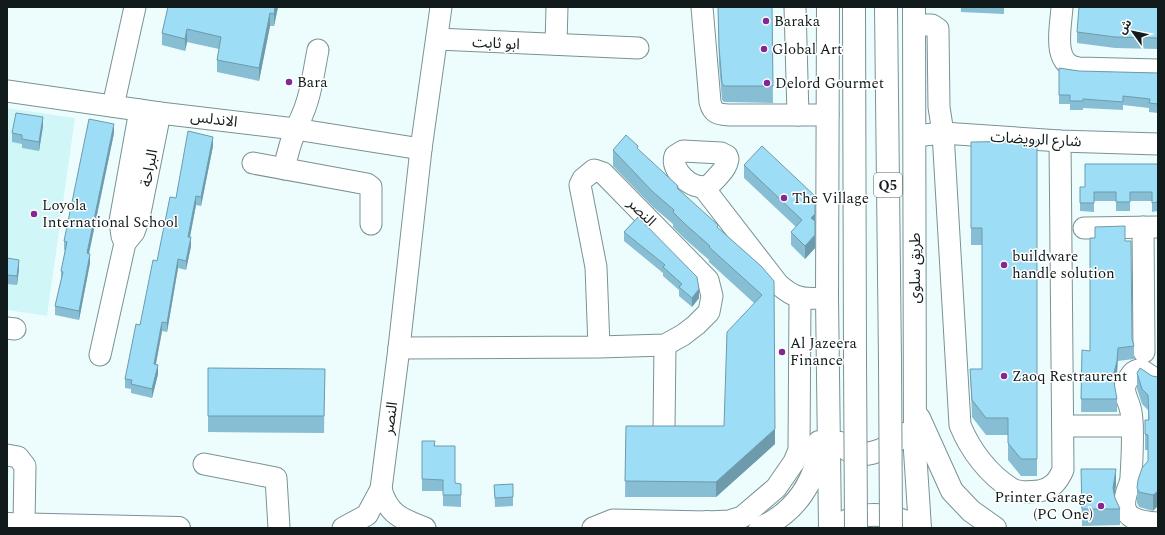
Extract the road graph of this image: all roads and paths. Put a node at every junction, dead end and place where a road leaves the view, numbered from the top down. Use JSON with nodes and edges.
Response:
{"nodes":[{"id":1,"x":135,"y":7,"type":"edge"},
{"id":2,"x":441,"y":7,"type":"edge"},
{"id":3,"x":557,"y":7,"type":"edge"},
{"id":4,"x":702,"y":7,"type":"edge"},
{"id":5,"x":795,"y":7,"type":"edge"},
{"id":6,"x":828,"y":7,"type":"edge"},
{"id":7,"x":854,"y":7,"type":"edge"},
{"id":8,"x":886,"y":7,"type":"edge"},
{"id":9,"x":935,"y":7,"type":"edge"},
{"id":10,"x":1062,"y":7,"type":"edge"},
{"id":11,"x":914,"y":16,"type":"edge"},
{"id":12,"x":437,"y":39,"type":"junction"},
{"id":13,"x":556,"y":44,"type":"junction"},
{"id":14,"x":638,"y":48,"type":"dead end"},
{"id":15,"x":318,"y":50,"type":"dead end"},
{"id":16,"x":1158,"y":70,"type":"edge"},
{"id":17,"x":7,"y":91,"type":"edge"},
{"id":18,"x":113,"y":106,"type":"junction"},
{"id":19,"x":150,"y":111,"type":"junction"},
{"id":20,"x":798,"y":115,"type":"junction"},
{"id":21,"x":828,"y":115,"type":"junction"},
{"id":22,"x":295,"y":129,"type":"junction"},
{"id":23,"x":944,"y":133,"type":"junction"},
{"id":24,"x":915,"y":136,"type":"junction"},
{"id":25,"x":1060,"y":141,"type":"junction"},
{"id":26,"x":1158,"y":144,"type":"edge"},
{"id":27,"x":421,"y":149,"type":"junction"},
{"id":28,"x":253,"y":164,"type":"dead end"},
{"id":29,"x":285,"y":169,"type":"junction"},
{"id":30,"x":703,"y":187,"type":"dead end"},
{"id":31,"x":371,"y":224,"type":"dead end"},
{"id":32,"x":1150,"y":227,"type":"edge"},
{"id":33,"x":1084,"y":228,"type":"dead end"},
{"id":34,"x":800,"y":298,"type":"junction"},
{"id":35,"x":827,"y":298,"type":"junction"},
{"id":36,"x":665,"y":344,"type":"junction"},
{"id":37,"x":599,"y":347,"type":"junction"},
{"id":38,"x":399,"y":348,"type":"junction"},
{"id":39,"x":1144,"y":352,"type":"dead end"},
{"id":40,"x":100,"y":355,"type":"dead end"},
{"id":41,"x":828,"y":365,"type":"junction"},
{"id":42,"x":1158,"y":381,"type":"edge"},
{"id":43,"x":916,"y":412,"type":"junction"},
{"id":44,"x":1063,"y":426,"type":"junction"},
{"id":45,"x":1132,"y":426,"type":"junction"},
{"id":46,"x":829,"y":427,"type":"junction"},
{"id":47,"x":664,"y":429,"type":"edge"},
{"id":48,"x":7,"y":455,"type":"edge"},
{"id":49,"x":204,"y":464,"type":"dead end"},
{"id":50,"x":380,"y":489,"type":"junction"},
{"id":51,"x":1158,"y":523,"type":"edge"},
{"id":52,"x":15,"y":524,"type":"edge"},
{"id":53,"x":710,"y":525,"type":"edge"},
{"id":54,"x":179,"y":528,"type":"edge"},
{"id":55,"x":279,"y":528,"type":"edge"},
{"id":56,"x":343,"y":528,"type":"edge"},
{"id":57,"x":425,"y":528,"type":"edge"},
{"id":58,"x":593,"y":528,"type":"edge"},
{"id":59,"x":760,"y":528,"type":"edge"},
{"id":60,"x":830,"y":528,"type":"edge"},
{"id":61,"x":835,"y":528,"type":"edge"},
{"id":62,"x":856,"y":528,"type":"edge"},
{"id":63,"x":891,"y":528,"type":"edge"},
{"id":64,"x":920,"y":528,"type":"edge"},
{"id":65,"x":995,"y":528,"type":"edge"}],
"edges":[{"from":1,"to":18,"type":"street"},
{"from":2,"to":12,"type":"street","name":"النصر"},
{"from":3,"to":13,"type":"street"},
{"from":4,"to":20,"type":"street"},
{"from":5,"to":20,"type":"street"},
{"from":6,"to":21,"type":"main road"},
{"from":7,"to":62,"type":"main road","number":"Q5","bridge":true},
{"from":8,"to":63,"type":"main road","name":"طريق سلوى","number":"Q5","bridge":true},
{"from":9,"to":11,"type":"street"},
{"from":10,"to":16,"type":"street"},
{"from":11,"to":23,"type":"street"},
{"from":11,"to":24,"type":"main road","name":"طريق سلوى"},
{"from":12,"to":13,"type":"street","name":"ابو ثابت"},
{"from":12,"to":27,"type":"street","name":"النصر"},
{"from":13,"to":14,"type":"street","name":"ابو ثابت"},
{"from":15,"to":22,"type":"street"},
{"from":17,"to":18,"type":"street","name":"الاندلس"},
{"from":18,"to":19,"type":"street","name":"الاندلس"},
{"from":19,"to":22,"type":"street","name":"الاندلس"},
{"from":19,"to":40,"type":"street","name":"البراحة"},
{"from":20,"to":21,"type":"street"},
{"from":21,"to":35,"type":"main road"},
{"from":22,"to":27,"type":"street","name":"الاندلس"},
{"from":22,"to":29,"type":"street"},
{"from":23,"to":24,"type":"street","name":"شارع الرويضات"},
{"from":23,"to":25,"type":"street","name":"شارع الرويضات"},
{"from":23,"to":44,"type":"street"},
{"from":24,"to":43,"type":"main road","name":"طريق سلوى"},
{"from":25,"to":26,"type":"street","name":"شارع الرويضات"},
{"from":25,"to":44,"type":"street"},
{"from":27,"to":38,"type":"street","name":"النصر"},
{"from":28,"to":29,"type":"street"},
{"from":29,"to":31,"type":"street"},
{"from":30,"to":34,"type":"street"},
{"from":32,"to":33,"type":"street"},
{"from":32,"to":39,"type":"street"},
{"from":34,"to":35,"type":"street"},
{"from":34,"to":53,"type":"street"},
{"from":35,"to":41,"type":"main road"},
{"from":36,"to":37,"type":"street","name":"النصر"},
{"from":36,"to":37,"type":"street","name":"النصر"},
{"from":36,"to":47,"type":"street"},
{"from":37,"to":38,"type":"street","name":"النصر"},
{"from":38,"to":50,"type":"street","name":"النصر"},
{"from":41,"to":46,"type":"main road"},
{"from":41,"to":59,"type":"main road"},
{"from":42,"to":45,"type":"street"},
{"from":43,"to":46,"type":"main road"},
{"from":43,"to":64,"type":"main road","name":"طريق سلوى"},
{"from":43,"to":65,"type":"main road"},
{"from":44,"to":45,"type":"street"},
{"from":45,"to":51,"type":"street"},
{"from":46,"to":60,"type":"main road"},
{"from":48,"to":52,"type":"street"},
{"from":49,"to":55,"type":"street"},
{"from":50,"to":56,"type":"street","name":"النصر"},
{"from":50,"to":57,"type":"street"},
{"from":52,"to":54,"type":"main road"},
{"from":53,"to":58,"type":"street"},
{"from":61,"to":64,"type":"main road"}]}
